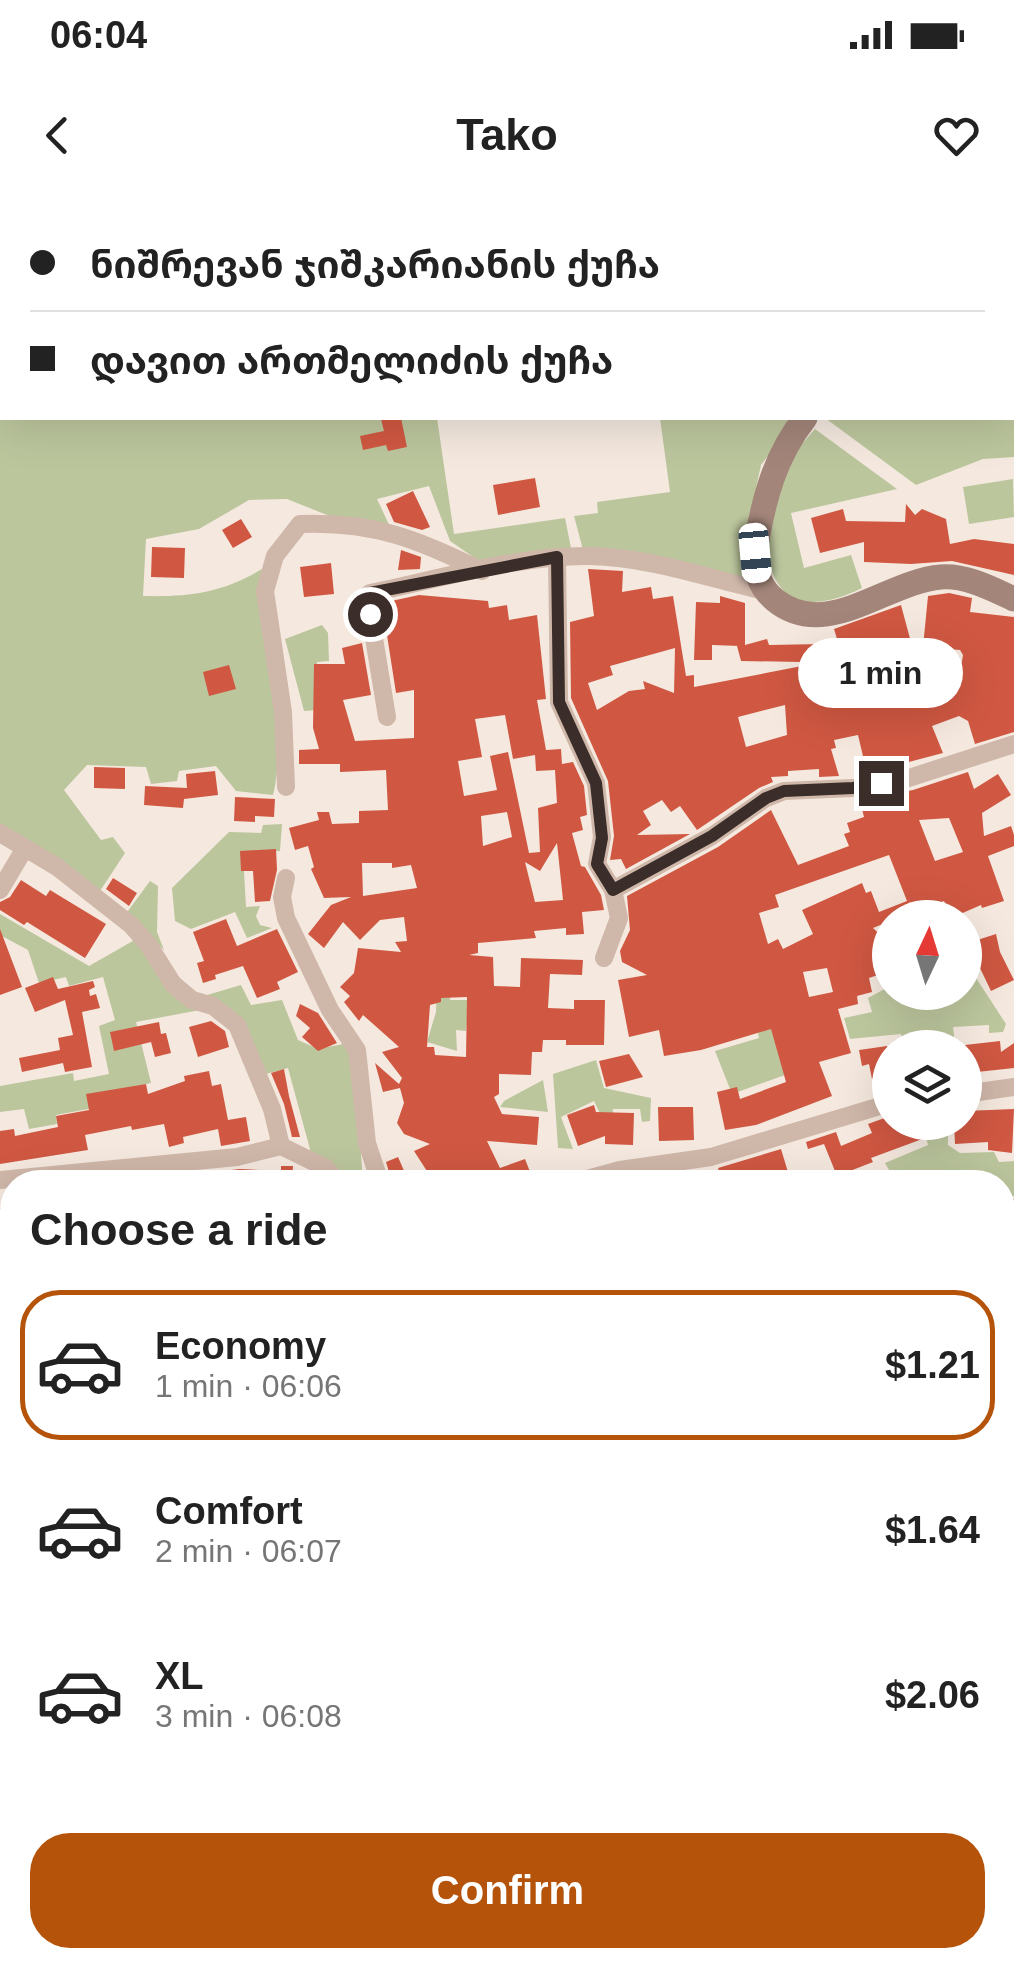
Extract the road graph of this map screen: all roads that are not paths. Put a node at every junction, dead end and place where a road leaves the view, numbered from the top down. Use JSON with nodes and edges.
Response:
{"nodes":[{"id":1,"x":804,"y":420,"type":"edge"},
{"id":2,"x":557,"y":557,"type":"junction"},
{"id":3,"x":482,"y":570,"type":"junction"},
{"id":4,"x":764,"y":591,"type":"junction"},
{"id":5,"x":1014,"y":599,"type":"edge"},
{"id":6,"x":387,"y":716,"type":"dead end"},
{"id":7,"x":1014,"y":744,"type":"edge"},
{"id":8,"x":286,"y":788,"type":"dead end"},
{"id":9,"x":0,"y":833,"type":"edge"},
{"id":10,"x":25,"y":848,"type":"junction"},
{"id":11,"x":286,"y":878,"type":"dead end"},
{"id":12,"x":0,"y":890,"type":"edge"},
{"id":13,"x":613,"y":890,"type":"junction"},
{"id":14,"x":604,"y":958,"type":"dead end"},
{"id":15,"x":1014,"y":1087,"type":"edge"},
{"id":16,"x":982,"y":1092,"type":"edge"},
{"id":17,"x":872,"y":1108,"type":"edge"},
{"id":18,"x":282,"y":1146,"type":"junction"},
{"id":19,"x":103,"y":1170,"type":"edge"},
{"id":20,"x":328,"y":1170,"type":"edge"},
{"id":21,"x":376,"y":1170,"type":"edge"},
{"id":22,"x":620,"y":1170,"type":"edge"}],
"edges":[{"from":1,"to":4,"type":"main road"},
{"from":2,"to":3,"type":"street"},
{"from":2,"to":4,"type":"street"},
{"from":2,"to":13,"type":"street"},
{"from":3,"to":6,"type":"street"},
{"from":3,"to":8,"type":"street"},
{"from":4,"to":5,"type":"main road"},
{"from":7,"to":13,"type":"street"},
{"from":9,"to":10,"type":"street"},
{"from":10,"to":12,"type":"street"},
{"from":10,"to":18,"type":"street"},
{"from":11,"to":21,"type":"street"},
{"from":13,"to":14,"type":"street"},
{"from":15,"to":16,"type":"street"},
{"from":17,"to":22,"type":"street"},
{"from":18,"to":19,"type":"street"},
{"from":18,"to":20,"type":"street"}]}
